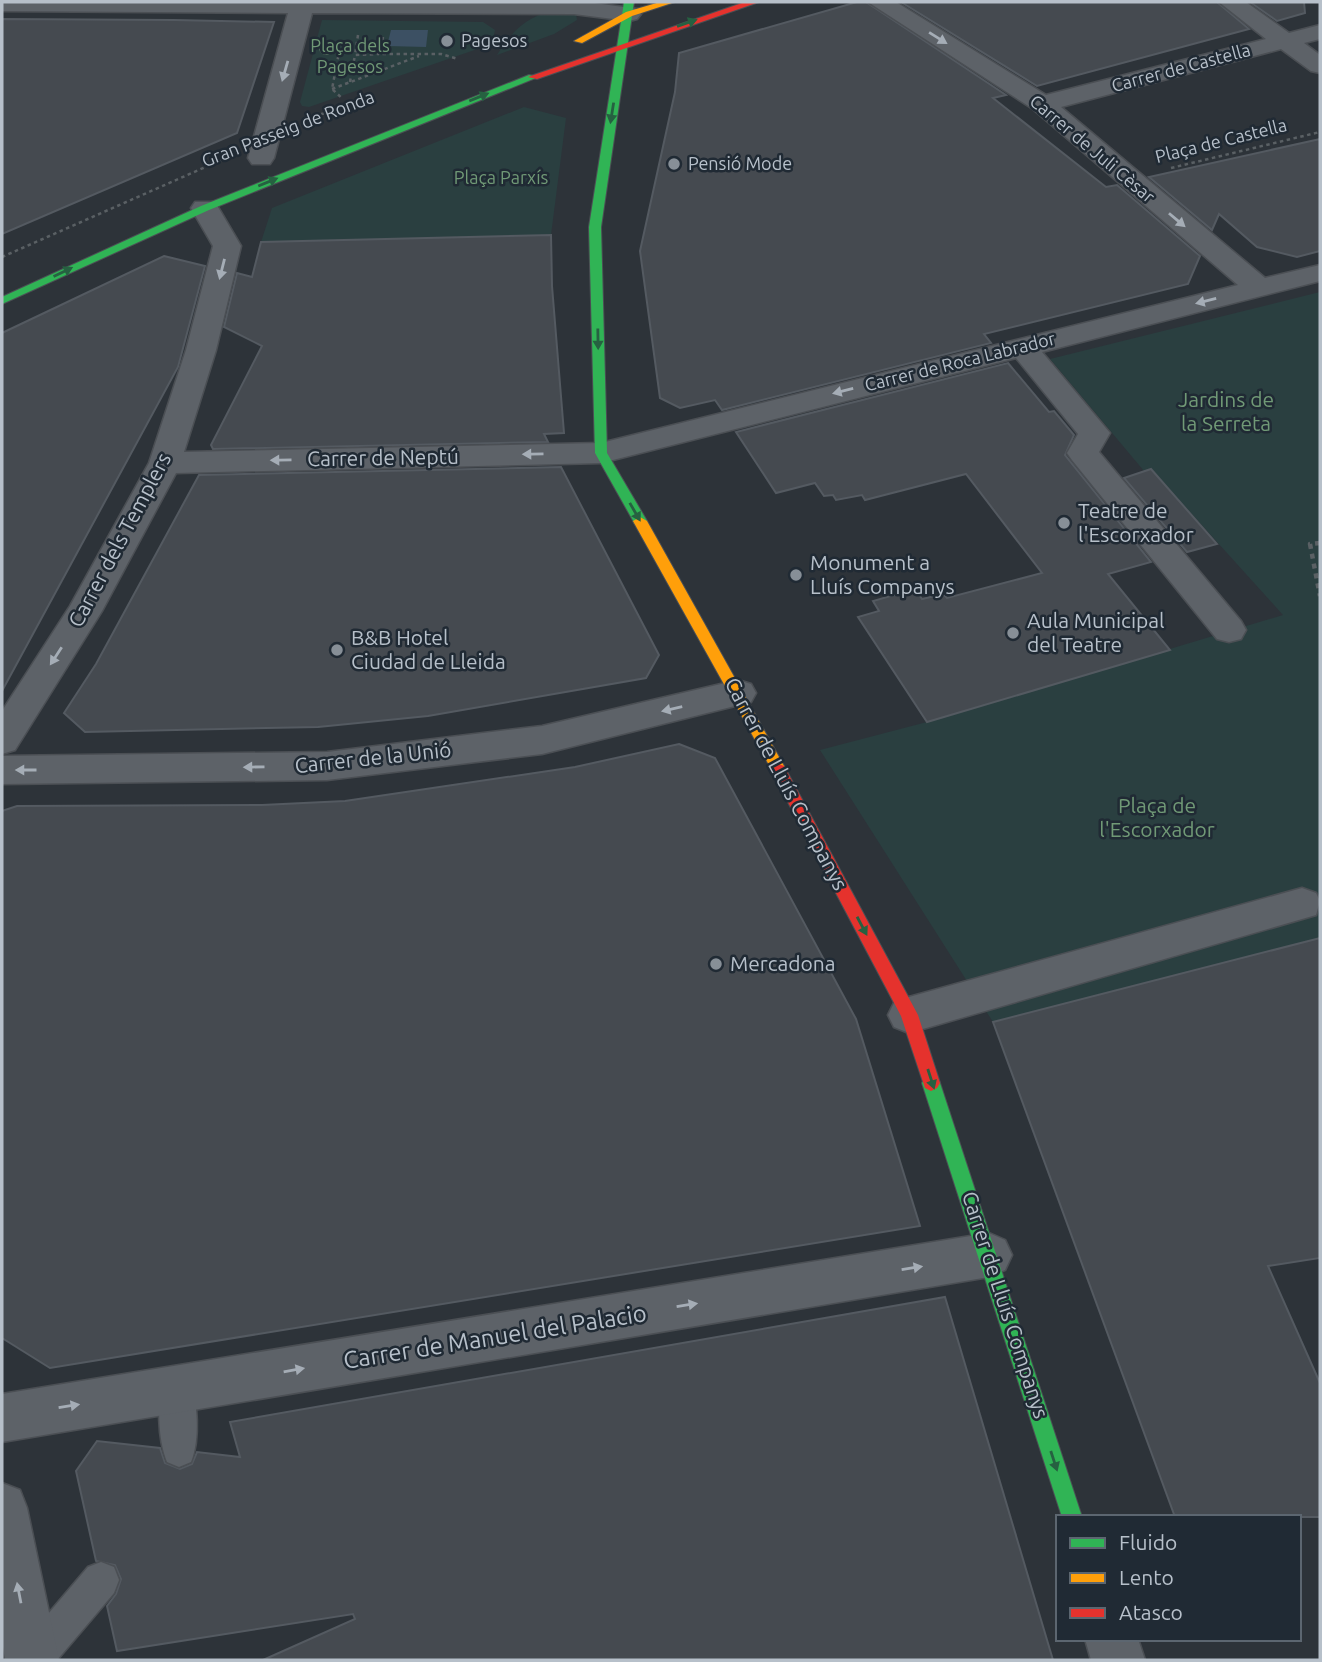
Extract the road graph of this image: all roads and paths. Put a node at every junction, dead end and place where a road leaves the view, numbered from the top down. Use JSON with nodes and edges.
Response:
{"nodes":[{"id":1,"x":670,"y":2,"type":"edge"},
{"id":2,"x":754,"y":2,"type":"edge"},
{"id":3,"x":880,"y":2,"type":"edge"},
{"id":4,"x":1231,"y":2,"type":"edge"},
{"id":5,"x":106,"y":3,"type":"edge"},
{"id":6,"x":2,"y":4,"type":"edge"},
{"id":7,"x":459,"y":4,"type":"edge"},
{"id":8,"x":302,"y":5,"type":"junction"},
{"id":9,"x":629,"y":8,"type":"edge"},
{"id":10,"x":385,"y":27,"type":"dead end"},
{"id":11,"x":360,"y":28,"type":"dead end"},
{"id":12,"x":1320,"y":32,"type":"edge"},
{"id":13,"x":1287,"y":40,"type":"junction"},
{"id":14,"x":357,"y":42,"type":"junction"},
{"id":15,"x":567,"y":45,"type":"dead end"},
{"id":16,"x":623,"y":46,"type":"junction"},
{"id":17,"x":379,"y":54,"type":"junction"},
{"id":18,"x":423,"y":54,"type":"junction"},
{"id":19,"x":355,"y":55,"type":"junction"},
{"id":20,"x":458,"y":59,"type":"dead end"},
{"id":21,"x":1320,"y":66,"type":"edge"},
{"id":22,"x":350,"y":82,"type":"junction"},
{"id":23,"x":332,"y":89,"type":"junction"},
{"id":24,"x":343,"y":99,"type":"dead end"},
{"id":25,"x":1042,"y":104,"type":"junction"},
{"id":26,"x":1320,"y":132,"type":"edge"},
{"id":27,"x":263,"y":157,"type":"dead end"},
{"id":28,"x":1128,"y":178,"type":"junction"},
{"id":29,"x":205,"y":208,"type":"junction"},
{"id":30,"x":1320,"y":274,"type":"edge"},
{"id":31,"x":1259,"y":288,"type":"junction"},
{"id":32,"x":2,"y":301,"type":"edge"},
{"id":33,"x":1021,"y":346,"type":"junction"},
{"id":34,"x":601,"y":453,"type":"junction"},
{"id":35,"x":165,"y":463,"type":"junction"},
{"id":36,"x":1320,"y":543,"type":"edge"},
{"id":37,"x":1320,"y":597,"type":"edge"},
{"id":38,"x":1229,"y":630,"type":"dead end"},
{"id":39,"x":738,"y":692,"type":"junction"},
{"id":40,"x":2,"y":740,"type":"edge"},
{"id":41,"x":2,"y":771,"type":"edge"},
{"id":42,"x":1302,"y":904,"type":"dead end"},
{"id":43,"x":909,"y":1014,"type":"junction"},
{"id":44,"x":989,"y":1255,"type":"junction"},
{"id":45,"x":177,"y":1390,"type":"junction"},
{"id":46,"x":2,"y":1418,"type":"edge"},
{"id":47,"x":178,"y":1450,"type":"dead end"},
{"id":48,"x":2,"y":1508,"type":"edge"},
{"id":49,"x":1071,"y":1515,"type":"edge"},
{"id":50,"x":101,"y":1580,"type":"dead end"},
{"id":51,"x":1112,"y":1641,"type":"edge"},
{"id":52,"x":33,"y":1660,"type":"edge"},
{"id":53,"x":1118,"y":1660,"type":"edge"}],
"edges":[{"from":1,"to":9,"type":"street"},
{"from":16,"to":2,"type":"street","name":"Gran Passeig de Ronda","one_way":true},
{"from":3,"to":25,"type":"street","name":"Carrer de Juli Cèsar","one_way":true},
{"from":4,"to":13,"type":"street"},
{"from":5,"to":6,"type":"street"},
{"from":5,"to":8,"type":"street"},
{"from":7,"to":8,"type":"street"},
{"from":7,"to":9,"type":"street"},
{"from":8,"to":27,"type":"street","one_way":true},
{"from":9,"to":15,"type":"street"},
{"from":9,"to":16,"type":"street"},
{"from":10,"to":17,"type":"path"},
{"from":11,"to":14,"type":"path"},
{"from":12,"to":13,"type":"street","name":"Carrer de Castella"},
{"from":13,"to":21,"type":"street"},
{"from":13,"to":25,"type":"street","name":"Carrer de Castella"},
{"from":14,"to":19,"type":"path"},
{"from":14,"to":23,"type":"path"},
{"from":29,"to":16,"type":"street","name":"Gran Passeig de Ronda","one_way":true},
{"from":16,"to":34,"type":"street","name":"Carrer de Lluís Companys","one_way":true},
{"from":17,"to":18,"type":"path"},
{"from":17,"to":19,"type":"path"},
{"from":18,"to":20,"type":"path"},
{"from":18,"to":22,"type":"path"},
{"from":19,"to":22,"type":"path"},
{"from":22,"to":23,"type":"path"},
{"from":23,"to":24,"type":"path"},
{"from":25,"to":28,"type":"street","name":"Carrer de Juli Cèsar"},
{"from":26,"to":28,"type":"path","name":"Plaça de Castella"},
{"from":28,"to":31,"type":"street","name":"Carrer de Juli Cèsar","one_way":true},
{"from":32,"to":29,"type":"street","name":"Gran Passeig de Ronda","one_way":true},
{"from":29,"to":35,"type":"street","name":"Carrer dels Templers","one_way":true},
{"from":30,"to":31,"type":"street","name":"Carrer de Roca Labrador"},
{"from":31,"to":33,"type":"street","name":"Carrer de Roca Labrador","one_way":true},
{"from":33,"to":34,"type":"street","name":"Carrer de Roca Labrador","one_way":true},
{"from":33,"to":38,"type":"street"},
{"from":34,"to":35,"type":"street","name":"Carrer de Neptú","one_way":true},
{"from":34,"to":39,"type":"street","name":"Carrer de Lluís Companys","one_way":true},
{"from":35,"to":40,"type":"street","name":"Carrer dels Templers","one_way":true},
{"from":36,"to":37,"type":"path"},
{"from":39,"to":41,"type":"street","name":"Carrer de la Unió","one_way":true},
{"from":39,"to":43,"type":"street","name":"Carrer de Lluís Companys","one_way":true},
{"from":42,"to":43,"type":"street"},
{"from":43,"to":44,"type":"street","name":"Carrer de Lluís Companys","one_way":true},
{"from":45,"to":44,"type":"street","name":"Carrer de Manuel del Palacio","one_way":true},
{"from":44,"to":49,"type":"street","name":"Carrer de Lluís Companys","one_way":true},
{"from":46,"to":45,"type":"street","name":"Carrer de Manuel del Palacio","one_way":true},
{"from":45,"to":47,"type":"lane"},
{"from":52,"to":48,"type":"street","one_way":true},
{"from":50,"to":52,"type":"lane"},
{"from":51,"to":53,"type":"street"}]}
